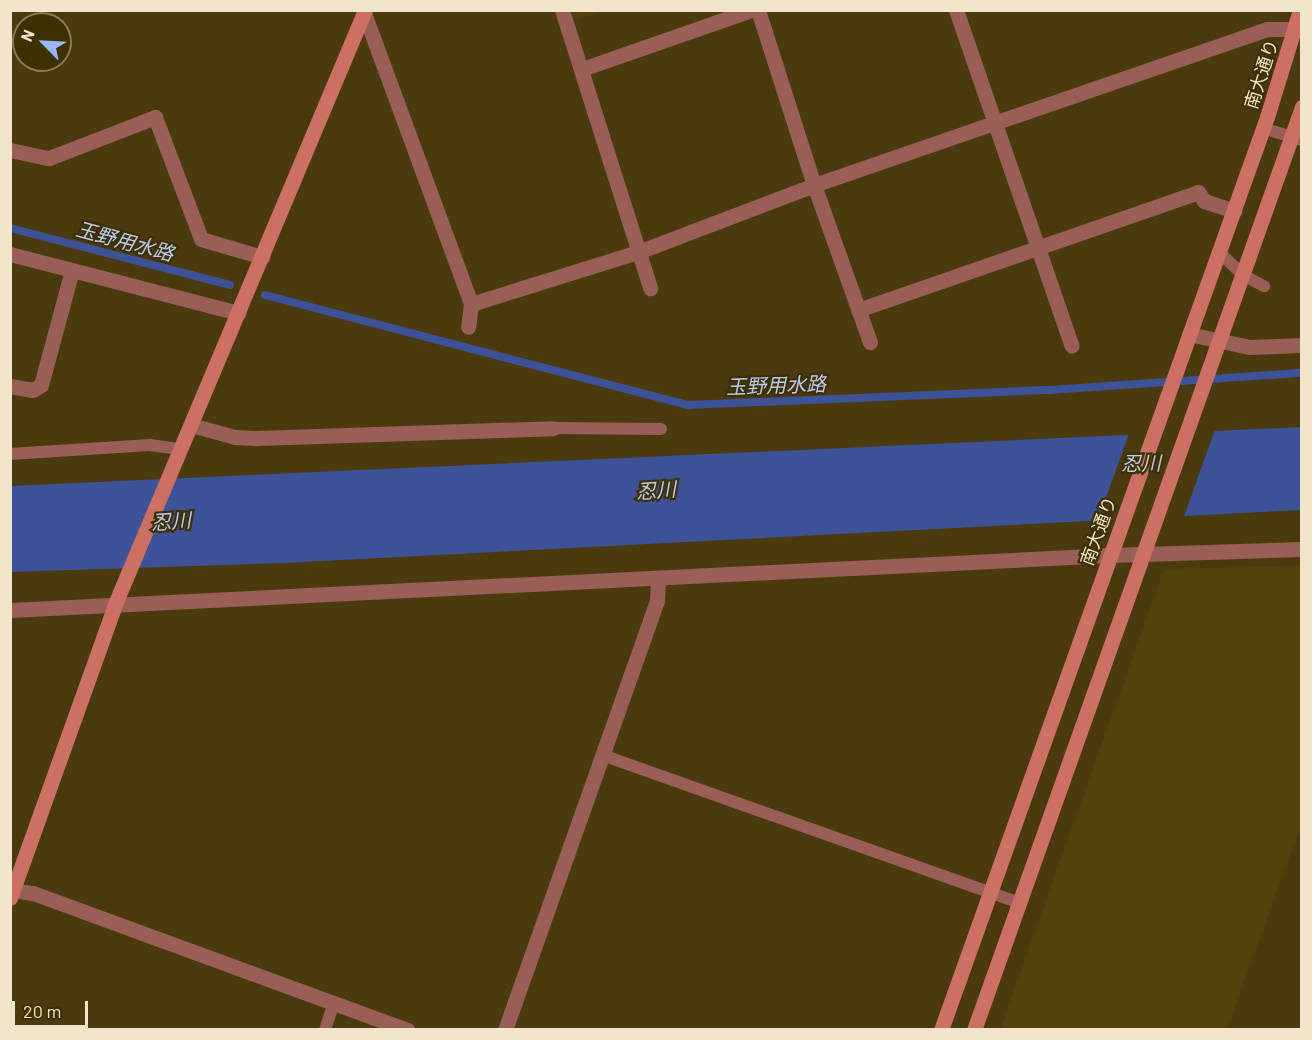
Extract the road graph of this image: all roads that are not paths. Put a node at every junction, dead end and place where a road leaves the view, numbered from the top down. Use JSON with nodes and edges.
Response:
{"nodes":[{"id":1,"x":562,"y":10,"type":"edge"},
{"id":2,"x":752,"y":10,"type":"edge"},
{"id":3,"x":758,"y":10,"type":"edge"},
{"id":4,"x":956,"y":10,"type":"edge"},
{"id":5,"x":1300,"y":10,"type":"edge"},
{"id":6,"x":364,"y":11,"type":"edge"},
{"id":7,"x":1295,"y":29,"type":"junction"},
{"id":8,"x":582,"y":69,"type":"junction"},
{"id":9,"x":1302,"y":107,"type":"edge"},
{"id":10,"x":995,"y":123,"type":"junction"},
{"id":11,"x":1263,"y":128,"type":"junction"},
{"id":12,"x":1297,"y":139,"type":"edge"},
{"id":13,"x":10,"y":150,"type":"edge"},
{"id":14,"x":813,"y":185,"type":"junction"},
{"id":15,"x":1234,"y":211,"type":"junction"},
{"id":16,"x":1037,"y":247,"type":"junction"},
{"id":17,"x":638,"y":252,"type":"junction"},
{"id":18,"x":1219,"y":252,"type":"junction"},
{"id":19,"x":10,"y":254,"type":"edge"},
{"id":20,"x":262,"y":257,"type":"junction"},
{"id":21,"x":72,"y":270,"type":"junction"},
{"id":22,"x":1244,"y":275,"type":"junction"},
{"id":23,"x":1264,"y":286,"type":"dead end"},
{"id":24,"x":650,"y":288,"type":"dead end"},
{"id":25,"x":471,"y":304,"type":"junction"},
{"id":26,"x":858,"y":310,"type":"junction"},
{"id":27,"x":238,"y":313,"type":"junction"},
{"id":28,"x":468,"y":327,"type":"dead end"},
{"id":29,"x":1189,"y":334,"type":"junction"},
{"id":30,"x":870,"y":342,"type":"dead end"},
{"id":31,"x":1220,"y":342,"type":"junction"},
{"id":32,"x":1302,"y":345,"type":"edge"},
{"id":33,"x":1072,"y":346,"type":"dead end"},
{"id":34,"x":10,"y":386,"type":"edge"},
{"id":35,"x":191,"y":425,"type":"junction"},
{"id":36,"x":553,"y":428,"type":"joint"},
{"id":37,"x":661,"y":429,"type":"dead end"},
{"id":38,"x":179,"y":453,"type":"junction"},
{"id":39,"x":10,"y":454,"type":"edge"},
{"id":40,"x":1302,"y":549,"type":"edge"},
{"id":41,"x":1110,"y":555,"type":"junction"},
{"id":42,"x":1144,"y":555,"type":"junction"},
{"id":43,"x":658,"y":579,"type":"junction"},
{"id":44,"x":115,"y":604,"type":"junction"},
{"id":45,"x":10,"y":610,"type":"edge"},
{"id":46,"x":602,"y":755,"type":"junction"},
{"id":47,"x":11,"y":892,"type":"edge"},
{"id":48,"x":990,"y":892,"type":"junction"},
{"id":49,"x":1019,"y":903,"type":"junction"},
{"id":50,"x":334,"y":1003,"type":"junction"},
{"id":51,"x":325,"y":1029,"type":"edge"},
{"id":52,"x":408,"y":1029,"type":"edge"},
{"id":53,"x":505,"y":1029,"type":"edge"},
{"id":54,"x":941,"y":1029,"type":"edge"},
{"id":55,"x":974,"y":1029,"type":"edge"}],
"edges":[{"from":1,"to":8,"type":"street"},
{"from":2,"to":8,"type":"street"},
{"from":3,"to":14,"type":"street"},
{"from":4,"to":10,"type":"street"},
{"from":5,"to":7,"type":"street","name":"南大通り"},
{"from":6,"to":20,"type":"street"},
{"from":6,"to":25,"type":"street"},
{"from":7,"to":10,"type":"street"},
{"from":7,"to":11,"type":"street","name":"南大通り"},
{"from":8,"to":17,"type":"street"},
{"from":9,"to":12,"type":"street"},
{"from":10,"to":14,"type":"street"},
{"from":10,"to":16,"type":"street"},
{"from":11,"to":12,"type":"lane"},
{"from":11,"to":15,"type":"street","name":"南大通り"},
{"from":12,"to":22,"type":"street"},
{"from":13,"to":20,"type":"street"},
{"from":14,"to":17,"type":"street"},
{"from":14,"to":26,"type":"street"},
{"from":15,"to":16,"type":"street"},
{"from":15,"to":18,"type":"street","name":"南大通り"},
{"from":16,"to":26,"type":"street"},
{"from":16,"to":33,"type":"street"},
{"from":17,"to":24,"type":"street"},
{"from":17,"to":25,"type":"street"},
{"from":18,"to":22,"type":"lane"},
{"from":18,"to":29,"type":"street","name":"南大通り"},
{"from":19,"to":21,"type":"street"},
{"from":20,"to":27,"type":"street"},
{"from":21,"to":27,"type":"street"},
{"from":21,"to":34,"type":"street"},
{"from":22,"to":23,"type":"lane"},
{"from":22,"to":31,"type":"street"},
{"from":25,"to":28,"type":"street"},
{"from":26,"to":30,"type":"street"},
{"from":27,"to":35,"type":"street"},
{"from":29,"to":31,"type":"street"},
{"from":29,"to":41,"type":"street","name":"南大通り"},
{"from":31,"to":32,"type":"street"},
{"from":31,"to":42,"type":"street"},
{"from":35,"to":36,"type":"street"},
{"from":35,"to":38,"type":"street"},
{"from":36,"to":37,"type":"lane"},
{"from":38,"to":39,"type":"lane"},
{"from":38,"to":44,"type":"street"},
{"from":40,"to":42,"type":"street"},
{"from":41,"to":42,"type":"street"},
{"from":41,"to":43,"type":"street"},
{"from":41,"to":48,"type":"street","name":"南大通り"},
{"from":42,"to":49,"type":"street"},
{"from":43,"to":44,"type":"street"},
{"from":43,"to":46,"type":"street"},
{"from":44,"to":45,"type":"street"},
{"from":44,"to":47,"type":"street"},
{"from":46,"to":48,"type":"lane"},
{"from":46,"to":53,"type":"street"},
{"from":47,"to":50,"type":"street"},
{"from":48,"to":49,"type":"lane"},
{"from":48,"to":54,"type":"street","name":"南大通り"},
{"from":49,"to":55,"type":"street"},
{"from":50,"to":51,"type":"lane"},
{"from":50,"to":52,"type":"street"}]}
